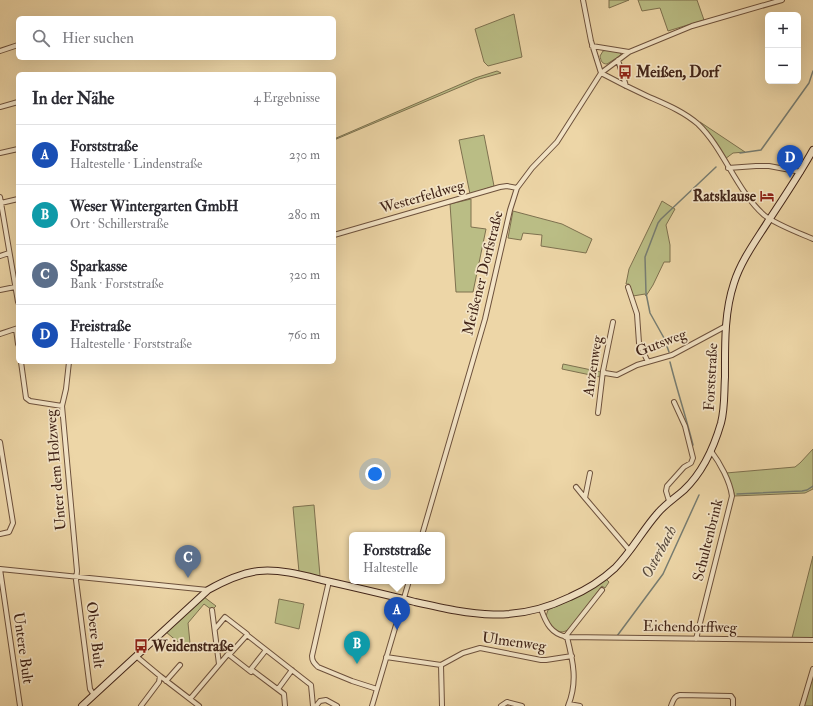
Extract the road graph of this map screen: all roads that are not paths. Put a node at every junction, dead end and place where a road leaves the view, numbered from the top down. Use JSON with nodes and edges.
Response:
{"nodes":[{"id":1,"x":583,"y":0,"type":"edge"},
{"id":2,"x":782,"y":0,"type":"edge"},
{"id":3,"x":592,"y":46,"type":"junction"},
{"id":4,"x":16,"y":47,"type":"edge"},
{"id":5,"x":0,"y":51,"type":"edge"},
{"id":6,"x":629,"y":52,"type":"junction"},
{"id":7,"x":618,"y":60,"type":"junction"},
{"id":8,"x":601,"y":73,"type":"junction"},
{"id":9,"x":626,"y":86,"type":"junction"},
{"id":10,"x":16,"y":103,"type":"edge"},
{"id":11,"x":0,"y":107,"type":"edge"},
{"id":12,"x":16,"y":149,"type":"edge"},
{"id":13,"x":813,"y":150,"type":"edge"},
{"id":14,"x":0,"y":153,"type":"edge"},
{"id":15,"x":728,"y":168,"type":"junction"},
{"id":16,"x":801,"y":172,"type":"junction"},
{"id":17,"x":517,"y":188,"type":"junction"},
{"id":18,"x":0,"y":197,"type":"edge"},
{"id":19,"x":16,"y":199,"type":"edge"},
{"id":20,"x":1,"y":203,"type":"edge"},
{"id":21,"x":770,"y":219,"type":"junction"},
{"id":22,"x":2,"y":221,"type":"edge"},
{"id":23,"x":336,"y":234,"type":"edge"},
{"id":24,"x":813,"y":240,"type":"edge"},
{"id":25,"x":10,"y":253,"type":"junction"},
{"id":26,"x":0,"y":256,"type":"edge"},
{"id":27,"x":15,"y":287,"type":"junction"},
{"id":28,"x":628,"y":287,"type":"dead end"},
{"id":29,"x":0,"y":290,"type":"edge"},
{"id":30,"x":16,"y":292,"type":"edge"},
{"id":31,"x":613,"y":322,"type":"dead end"},
{"id":32,"x":726,"y":326,"type":"junction"},
{"id":33,"x":16,"y":329,"type":"edge"},
{"id":34,"x":0,"y":334,"type":"edge"},
{"id":35,"x":648,"y":362,"type":"junction"},
{"id":36,"x":21,"y":364,"type":"edge"},
{"id":37,"x":68,"y":364,"type":"edge"},
{"id":38,"x":603,"y":371,"type":"junction"},
{"id":39,"x":674,"y":402,"type":"dead end"},
{"id":40,"x":62,"y":406,"type":"junction"},
{"id":41,"x":598,"y":413,"type":"dead end"},
{"id":42,"x":0,"y":442,"type":"edge"},
{"id":43,"x":711,"y":451,"type":"junction"},
{"id":44,"x":590,"y":473,"type":"dead end"},
{"id":45,"x":576,"y":487,"type":"dead end"},
{"id":46,"x":585,"y":498,"type":"junction"},
{"id":47,"x":669,"y":501,"type":"junction"},
{"id":48,"x":423,"y":532,"type":"edge"},
{"id":49,"x":0,"y":534,"type":"edge"},
{"id":50,"x":630,"y":551,"type":"junction"},
{"id":51,"x":0,"y":569,"type":"edge"},
{"id":52,"x":77,"y":577,"type":"junction"},
{"id":53,"x":329,"y":581,"type":"junction"},
{"id":54,"x":408,"y":584,"type":"edge"},
{"id":55,"x":208,"y":590,"type":"junction"},
{"id":56,"x":602,"y":590,"type":"dead end"},
{"id":57,"x":404,"y":599,"type":"junction"},
{"id":58,"x":541,"y":609,"type":"junction"},
{"id":59,"x":212,"y":610,"type":"dead end"},
{"id":60,"x":215,"y":629,"type":"junction"},
{"id":61,"x":247,"y":635,"type":"junction"},
{"id":62,"x":566,"y":637,"type":"junction"},
{"id":63,"x":696,"y":639,"type":"junction"},
{"id":64,"x":813,"y":640,"type":"edge"},
{"id":65,"x":266,"y":650,"type":"junction"},
{"id":66,"x":229,"y":655,"type":"junction"},
{"id":67,"x":136,"y":656,"type":"junction"},
{"id":68,"x":572,"y":656,"type":"junction"},
{"id":69,"x":386,"y":657,"type":"junction"},
{"id":70,"x":219,"y":664,"type":"junction"},
{"id":71,"x":180,"y":665,"type":"dead end"},
{"id":72,"x":441,"y":666,"type":"junction"},
{"id":73,"x":813,"y":669,"type":"edge"},
{"id":74,"x":251,"y":670,"type":"junction"},
{"id":75,"x":292,"y":670,"type":"junction"},
{"id":76,"x":160,"y":676,"type":"junction"},
{"id":77,"x":166,"y":681,"type":"junction"},
{"id":78,"x":278,"y":689,"type":"junction"},
{"id":79,"x":377,"y":689,"type":"junction"},
{"id":80,"x":94,"y":695,"type":"junction"},
{"id":81,"x":190,"y":699,"type":"junction"},
{"id":82,"x":569,"y":705,"type":"edge"},
{"id":83,"x":20,"y":706,"type":"edge"},
{"id":84,"x":82,"y":706,"type":"edge"},
{"id":85,"x":141,"y":706,"type":"edge"},
{"id":86,"x":199,"y":706,"type":"edge"},
{"id":87,"x":285,"y":706,"type":"edge"},
{"id":88,"x":313,"y":706,"type":"edge"},
{"id":89,"x":316,"y":706,"type":"edge"},
{"id":90,"x":337,"y":706,"type":"edge"},
{"id":91,"x":372,"y":706,"type":"edge"},
{"id":92,"x":442,"y":706,"type":"edge"},
{"id":93,"x":501,"y":706,"type":"edge"},
{"id":94,"x":522,"y":706,"type":"edge"},
{"id":95,"x":580,"y":706,"type":"edge"},
{"id":96,"x":671,"y":706,"type":"edge"},
{"id":97,"x":733,"y":706,"type":"edge"},
{"id":98,"x":802,"y":706,"type":"edge"}],
"edges":[{"from":1,"to":3,"type":"street"},
{"from":2,"to":6,"type":"street","name":"Meißener Dorfstraße"},
{"from":3,"to":6,"type":"street"},
{"from":3,"to":8,"type":"street"},
{"from":4,"to":5,"type":"street"},
{"from":6,"to":7,"type":"street","name":"Meißener Dorfstraße"},
{"from":7,"to":8,"type":"street","name":"Meißener Dorfstraße"},
{"from":7,"to":9,"type":"street"},
{"from":8,"to":9,"type":"street"},
{"from":8,"to":17,"type":"street","name":"Meißener Dorfstraße"},
{"from":9,"to":15,"type":"street"},
{"from":10,"to":11,"type":"street"},
{"from":12,"to":14,"type":"street"},
{"from":13,"to":16,"type":"street","name":"Forststraße"},
{"from":15,"to":16,"type":"street"},
{"from":15,"to":21,"type":"street"},
{"from":16,"to":21,"type":"street","name":"Forststraße"},
{"from":17,"to":23,"type":"street","name":"Westerfeldweg"},
{"from":17,"to":48,"type":"street","name":"Meißener Dorfstraße"},
{"from":18,"to":20,"type":"street"},
{"from":19,"to":20,"type":"street"},
{"from":20,"to":22,"type":"street"},
{"from":21,"to":24,"type":"street"},
{"from":21,"to":32,"type":"street","name":"Forststraße"},
{"from":22,"to":25,"type":"street"},
{"from":25,"to":26,"type":"street"},
{"from":25,"to":27,"type":"street"},
{"from":27,"to":29,"type":"street"},
{"from":27,"to":30,"type":"street"},
{"from":28,"to":35,"type":"street"},
{"from":31,"to":38,"type":"street","name":"Anzenweg"},
{"from":32,"to":35,"type":"street","name":"Gutsweg"},
{"from":32,"to":43,"type":"street","name":"Forststraße"},
{"from":33,"to":34,"type":"street"},
{"from":35,"to":38,"type":"street","name":"Gutsweg"},
{"from":36,"to":40,"type":"street"},
{"from":37,"to":40,"type":"street","name":"Unter dem Holzweg"},
{"from":38,"to":41,"type":"street","name":"Anzenweg"},
{"from":39,"to":47,"type":"street"},
{"from":40,"to":52,"type":"street","name":"Unter dem Holzweg"},
{"from":42,"to":49,"type":"street"},
{"from":43,"to":47,"type":"street","name":"Forststraße"},
{"from":43,"to":63,"type":"street","name":"Schultenbrink"},
{"from":44,"to":46,"type":"street"},
{"from":45,"to":46,"type":"street"},
{"from":46,"to":50,"type":"street"},
{"from":47,"to":50,"type":"street","name":"Forststraße"},
{"from":50,"to":58,"type":"street","name":"Forststraße"},
{"from":51,"to":52,"type":"street"},
{"from":51,"to":83,"type":"street","name":"Untere Bult"},
{"from":52,"to":55,"type":"street"},
{"from":52,"to":80,"type":"street","name":"Obere Bult"},
{"from":53,"to":55,"type":"street","name":"Forststraße"},
{"from":53,"to":57,"type":"street","name":"Forststraße"},
{"from":53,"to":79,"type":"street"},
{"from":54,"to":57,"type":"street"},
{"from":55,"to":67,"type":"street","name":"Forststraße"},
{"from":56,"to":62,"type":"street"},
{"from":57,"to":58,"type":"street","name":"Forststraße"},
{"from":57,"to":69,"type":"street"},
{"from":58,"to":62,"type":"street"},
{"from":59,"to":60,"type":"street"},
{"from":60,"to":61,"type":"street"},
{"from":60,"to":70,"type":"street"},
{"from":61,"to":65,"type":"street"},
{"from":61,"to":66,"type":"street"},
{"from":62,"to":63,"type":"street","name":"Eichendorffweg"},
{"from":62,"to":68,"type":"street"},
{"from":63,"to":64,"type":"street","name":"Eichendorffweg"},
{"from":65,"to":74,"type":"street"},
{"from":65,"to":75,"type":"street"},
{"from":66,"to":70,"type":"street"},
{"from":66,"to":74,"type":"street"},
{"from":67,"to":76,"type":"street"},
{"from":67,"to":80,"type":"street","name":"Forststraße"},
{"from":68,"to":72,"type":"street","name":"Ulmenweg"},
{"from":68,"to":82,"type":"street"},
{"from":69,"to":72,"type":"street"},
{"from":69,"to":79,"type":"street"},
{"from":70,"to":81,"type":"street"},
{"from":71,"to":77,"type":"street"},
{"from":72,"to":92,"type":"street"},
{"from":73,"to":98,"type":"street"},
{"from":74,"to":78,"type":"street"},
{"from":75,"to":78,"type":"street"},
{"from":75,"to":88,"type":"street"},
{"from":76,"to":77,"type":"street"},
{"from":76,"to":85,"type":"street"},
{"from":77,"to":81,"type":"street"},
{"from":78,"to":87,"type":"street"},
{"from":79,"to":91,"type":"street"},
{"from":80,"to":84,"type":"street","name":"Forststraße"},
{"from":81,"to":86,"type":"street"},
{"from":82,"to":95,"type":"street"},
{"from":89,"to":90,"type":"street"},
{"from":93,"to":94,"type":"street"},
{"from":96,"to":97,"type":"street"}]}
